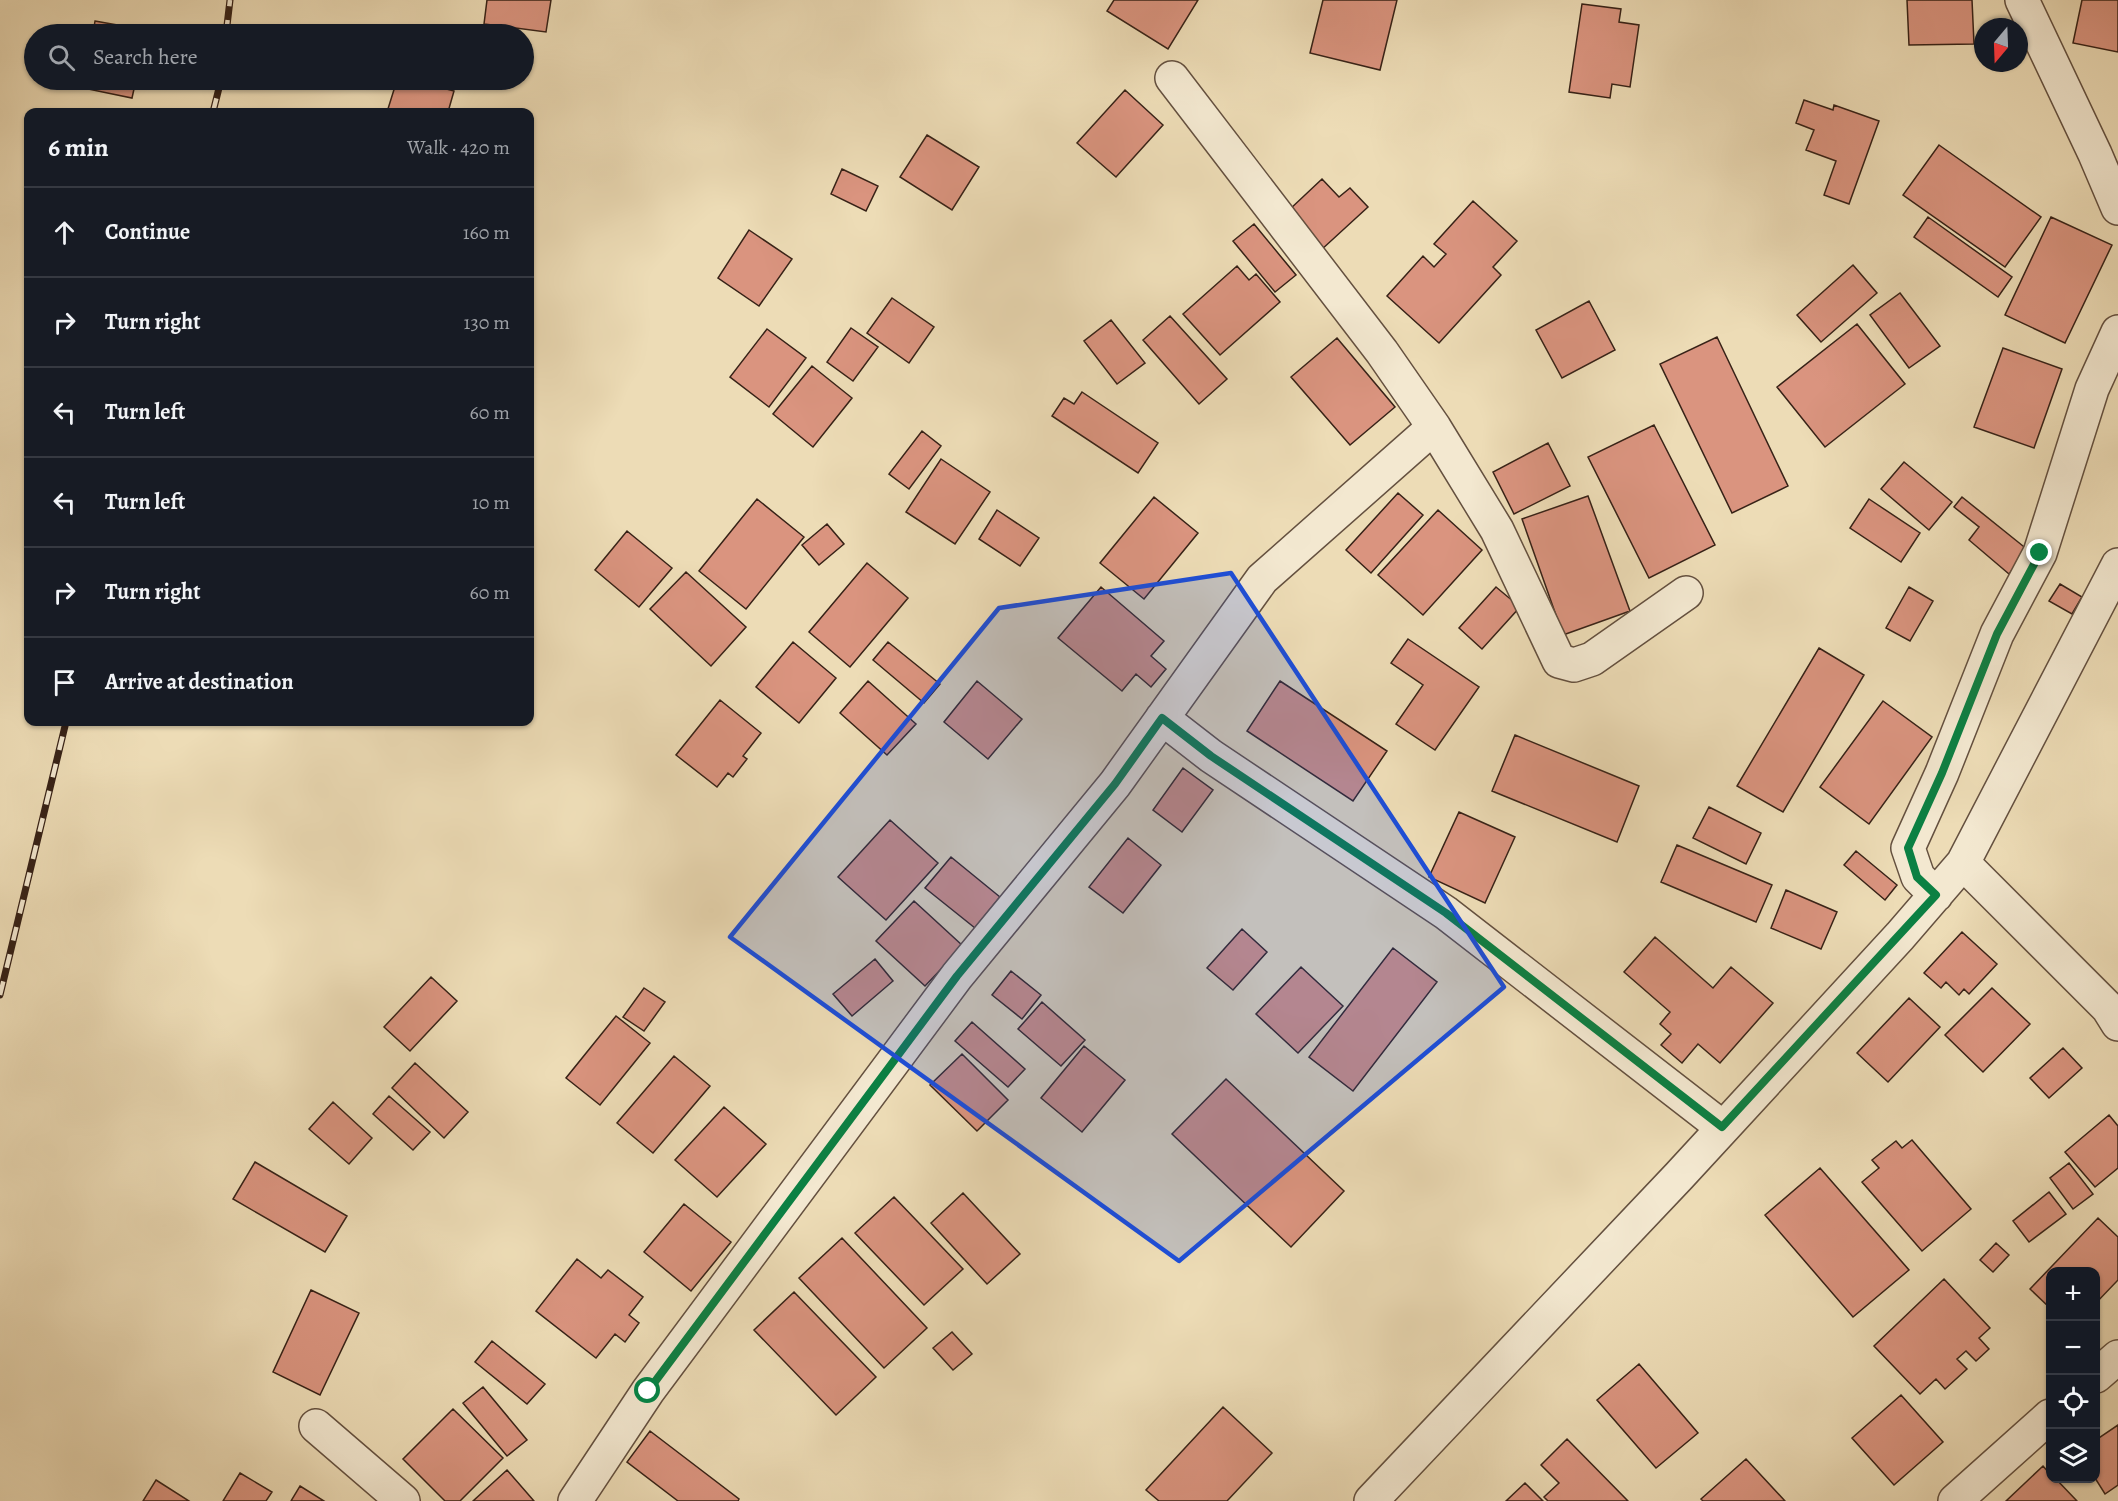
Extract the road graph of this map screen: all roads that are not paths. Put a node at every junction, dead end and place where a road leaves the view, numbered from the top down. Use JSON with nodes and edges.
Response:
{"nodes":[{"id":1,"x":2022,"y":0,"type":"edge"},
{"id":2,"x":1172,"y":78,"type":"dead end"},
{"id":3,"x":2118,"y":208,"type":"edge"},
{"id":4,"x":2118,"y":332,"type":"edge"},
{"id":5,"x":1434,"y":427,"type":"junction"},
{"id":6,"x":2118,"y":566,"type":"edge"},
{"id":7,"x":1686,"y":593,"type":"dead end"},
{"id":8,"x":1162,"y":718,"type":"junction"},
{"id":9,"x":1963,"y":863,"type":"junction"},
{"id":10,"x":1936,"y":895,"type":"junction"},
{"id":11,"x":2118,"y":1024,"type":"edge"},
{"id":12,"x":1722,"y":1127,"type":"junction"},
{"id":13,"x":2118,"y":1357,"type":"edge"},
{"id":14,"x":2097,"y":1375,"type":"edge"},
{"id":15,"x":2046,"y":1420,"type":"edge"},
{"id":16,"x":316,"y":1426,"type":"dead end"},
{"id":17,"x":402,"y":1501,"type":"edge"},
{"id":18,"x":575,"y":1501,"type":"edge"},
{"id":19,"x":1371,"y":1501,"type":"edge"},
{"id":20,"x":1955,"y":1501,"type":"edge"}],
"edges":[{"from":1,"to":3,"type":"street"},
{"from":2,"to":5,"type":"street"},
{"from":4,"to":10,"type":"street"},
{"from":5,"to":7,"type":"street"},
{"from":5,"to":8,"type":"street"},
{"from":6,"to":9,"type":"street"},
{"from":8,"to":12,"type":"street"},
{"from":8,"to":18,"type":"street"},
{"from":9,"to":10,"type":"street"},
{"from":9,"to":11,"type":"street"},
{"from":10,"to":12,"type":"street"},
{"from":12,"to":19,"type":"street"},
{"from":13,"to":14,"type":"street"},
{"from":15,"to":20,"type":"street"},
{"from":16,"to":17,"type":"street"}]}
